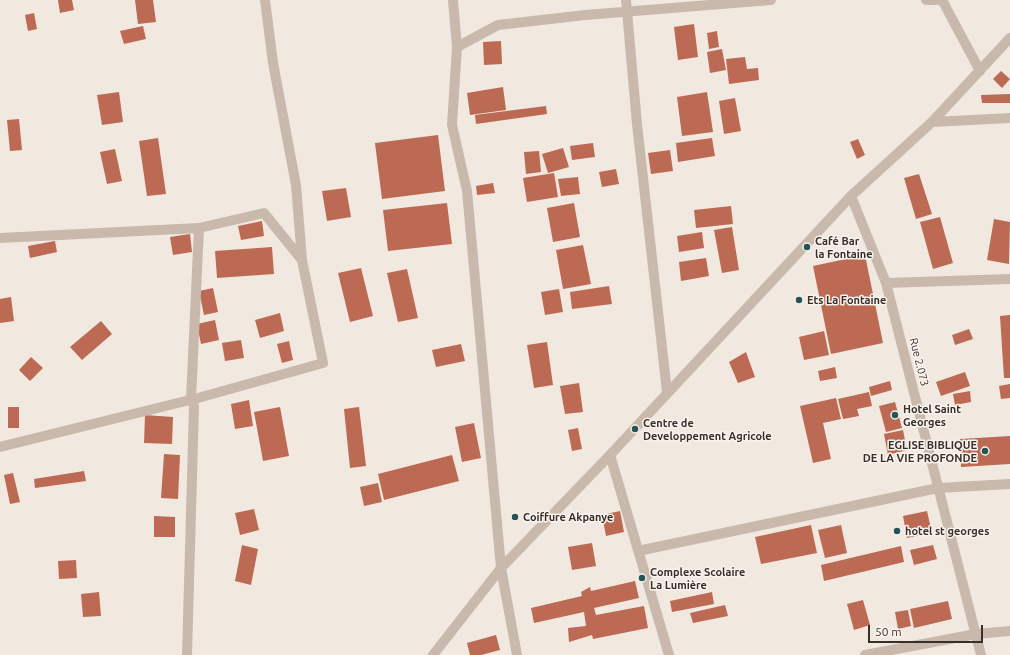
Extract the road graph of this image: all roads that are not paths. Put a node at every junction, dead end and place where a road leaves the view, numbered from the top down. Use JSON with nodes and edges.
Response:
{"nodes":[{"id":1,"x":265,"y":0,"type":"edge"},
{"id":2,"x":453,"y":0,"type":"edge"},
{"id":3,"x":626,"y":0,"type":"edge"},
{"id":4,"x":771,"y":0,"type":"edge"},
{"id":5,"x":926,"y":0,"type":"edge"},
{"id":6,"x":942,"y":0,"type":"edge"},
{"id":7,"x":628,"y":12,"type":"junction"},
{"id":8,"x":1010,"y":38,"type":"edge"},
{"id":9,"x":457,"y":48,"type":"junction"},
{"id":10,"x":980,"y":71,"type":"junction"},
{"id":11,"x":1010,"y":118,"type":"edge"},
{"id":12,"x":932,"y":122,"type":"junction"},
{"id":13,"x":851,"y":196,"type":"junction"},
{"id":14,"x":199,"y":228,"type":"junction"},
{"id":15,"x":0,"y":238,"type":"edge"},
{"id":16,"x":302,"y":260,"type":"junction"},
{"id":17,"x":1010,"y":279,"type":"edge"},
{"id":18,"x":886,"y":283,"type":"junction"},
{"id":19,"x":666,"y":392,"type":"junction"},
{"id":20,"x":191,"y":398,"type":"junction"},
{"id":21,"x":0,"y":447,"type":"edge"},
{"id":22,"x":610,"y":455,"type":"junction"},
{"id":23,"x":1010,"y":484,"type":"edge"},
{"id":24,"x":938,"y":488,"type":"junction"},
{"id":25,"x":638,"y":551,"type":"junction"},
{"id":26,"x":501,"y":568,"type":"junction"},
{"id":27,"x":1010,"y":631,"type":"edge"},
{"id":28,"x":976,"y":634,"type":"junction"},
{"id":29,"x":187,"y":655,"type":"edge"},
{"id":30,"x":433,"y":655,"type":"edge"},
{"id":31,"x":517,"y":655,"type":"edge"},
{"id":32,"x":669,"y":655,"type":"edge"},
{"id":33,"x":865,"y":655,"type":"edge"},
{"id":34,"x":981,"y":655,"type":"edge"}],
"edges":[{"from":1,"to":16,"type":"street"},
{"from":2,"to":9,"type":"street"},
{"from":3,"to":7,"type":"street"},
{"from":4,"to":7,"type":"street"},
{"from":5,"to":6,"type":"street"},
{"from":6,"to":10,"type":"street"},
{"from":7,"to":9,"type":"street"},
{"from":7,"to":19,"type":"street"},
{"from":8,"to":10,"type":"street"},
{"from":9,"to":26,"type":"street"},
{"from":10,"to":12,"type":"street"},
{"from":11,"to":12,"type":"street"},
{"from":12,"to":13,"type":"street"},
{"from":13,"to":18,"type":"street","name":"Rue 2.073"},
{"from":13,"to":19,"type":"street"},
{"from":14,"to":15,"type":"street"},
{"from":14,"to":16,"type":"street"},
{"from":14,"to":20,"type":"street"},
{"from":16,"to":20,"type":"street"},
{"from":17,"to":18,"type":"street"},
{"from":18,"to":24,"type":"street","name":"Rue 2.073"},
{"from":19,"to":22,"type":"street"},
{"from":20,"to":21,"type":"street"},
{"from":20,"to":29,"type":"street"},
{"from":22,"to":25,"type":"street"},
{"from":22,"to":26,"type":"street"},
{"from":23,"to":24,"type":"street"},
{"from":24,"to":25,"type":"street"},
{"from":24,"to":28,"type":"street","name":"Rue 2.073"},
{"from":25,"to":32,"type":"street"},
{"from":26,"to":30,"type":"street"},
{"from":26,"to":31,"type":"street"},
{"from":27,"to":28,"type":"street"},
{"from":28,"to":33,"type":"street"},
{"from":28,"to":34,"type":"street","name":"Rue 2.073"}]}
